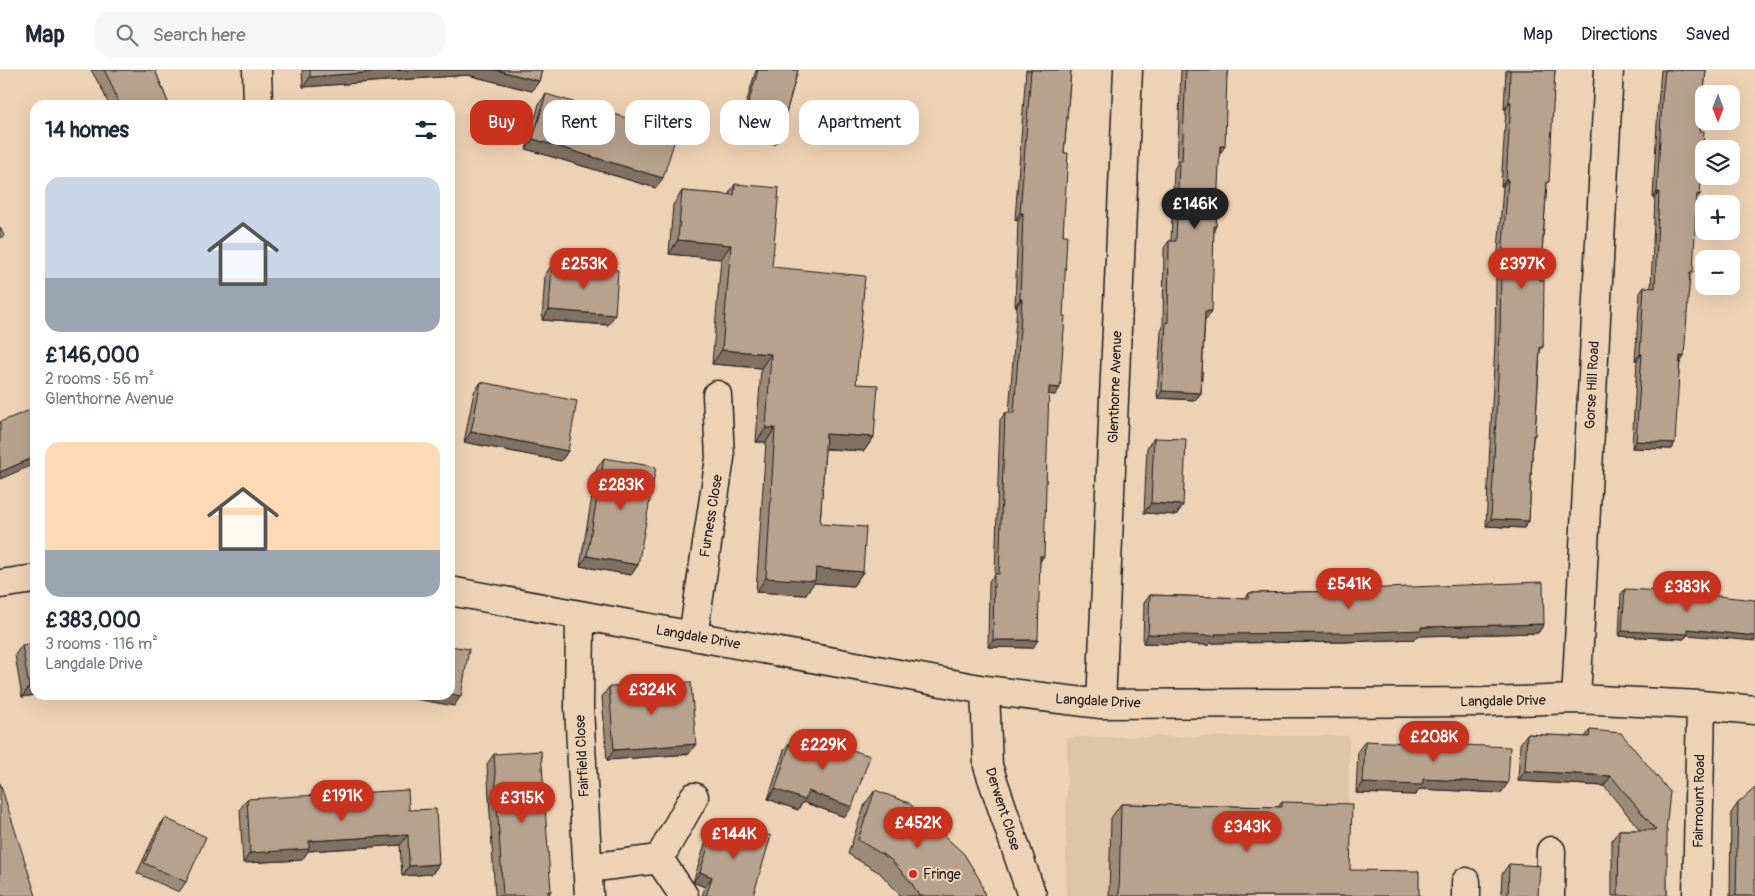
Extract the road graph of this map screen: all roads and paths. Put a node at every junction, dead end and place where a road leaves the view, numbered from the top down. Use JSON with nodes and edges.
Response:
{"nodes":[{"id":1,"x":257,"y":70,"type":"edge"},
{"id":2,"x":1128,"y":70,"type":"edge"},
{"id":3,"x":1609,"y":70,"type":"edge"},
{"id":4,"x":258,"y":100,"type":"edge"},
{"id":5,"x":717,"y":395,"type":"dead end"},
{"id":6,"x":30,"y":580,"type":"edge"},
{"id":7,"x":0,"y":584,"type":"edge"},
{"id":8,"x":455,"y":592,"type":"edge"},
{"id":9,"x":580,"y":616,"type":"junction"},
{"id":10,"x":693,"y":636,"type":"junction"},
{"id":11,"x":985,"y":690,"type":"junction"},
{"id":12,"x":1576,"y":699,"type":"junction"},
{"id":13,"x":1101,"y":704,"type":"junction"},
{"id":14,"x":1701,"y":705,"type":"junction"},
{"id":15,"x":1755,"y":710,"type":"edge"},
{"id":16,"x":694,"y":797,"type":"dead end"},
{"id":17,"x":1551,"y":851,"type":"dead end"},
{"id":18,"x":659,"y":860,"type":"junction"},
{"id":19,"x":588,"y":868,"type":"junction"},
{"id":20,"x":588,"y":896,"type":"edge"},
{"id":21,"x":684,"y":896,"type":"edge"},
{"id":22,"x":1032,"y":896,"type":"edge"},
{"id":23,"x":1550,"y":896,"type":"edge"},
{"id":24,"x":1697,"y":896,"type":"edge"}],
"edges":[{"from":1,"to":4,"type":"street"},
{"from":2,"to":13,"type":"street","name":"Glenthorne Avenue"},
{"from":3,"to":12,"type":"street","name":"Gorse Hill Road"},
{"from":5,"to":10,"type":"street","name":"Furness Close"},
{"from":6,"to":7,"type":"street"},
{"from":8,"to":9,"type":"street","name":"Langdale Drive"},
{"from":9,"to":10,"type":"street","name":"Langdale Drive"},
{"from":9,"to":19,"type":"street","name":"Fairfield Close"},
{"from":10,"to":11,"type":"street","name":"Langdale Drive"},
{"from":11,"to":13,"type":"street","name":"Langdale Drive"},
{"from":11,"to":22,"type":"street","name":"Derwent Close"},
{"from":12,"to":13,"type":"street","name":"Langdale Drive"},
{"from":12,"to":14,"type":"street","name":"Langdale Drive"},
{"from":14,"to":15,"type":"street","name":"Langdale Drive"},
{"from":14,"to":24,"type":"street","name":"Fairmount Road"},
{"from":16,"to":18,"type":"street"},
{"from":17,"to":23,"type":"street"},
{"from":18,"to":19,"type":"street"},
{"from":18,"to":21,"type":"street"},
{"from":19,"to":20,"type":"street","name":"Fairfield Close"}]}
